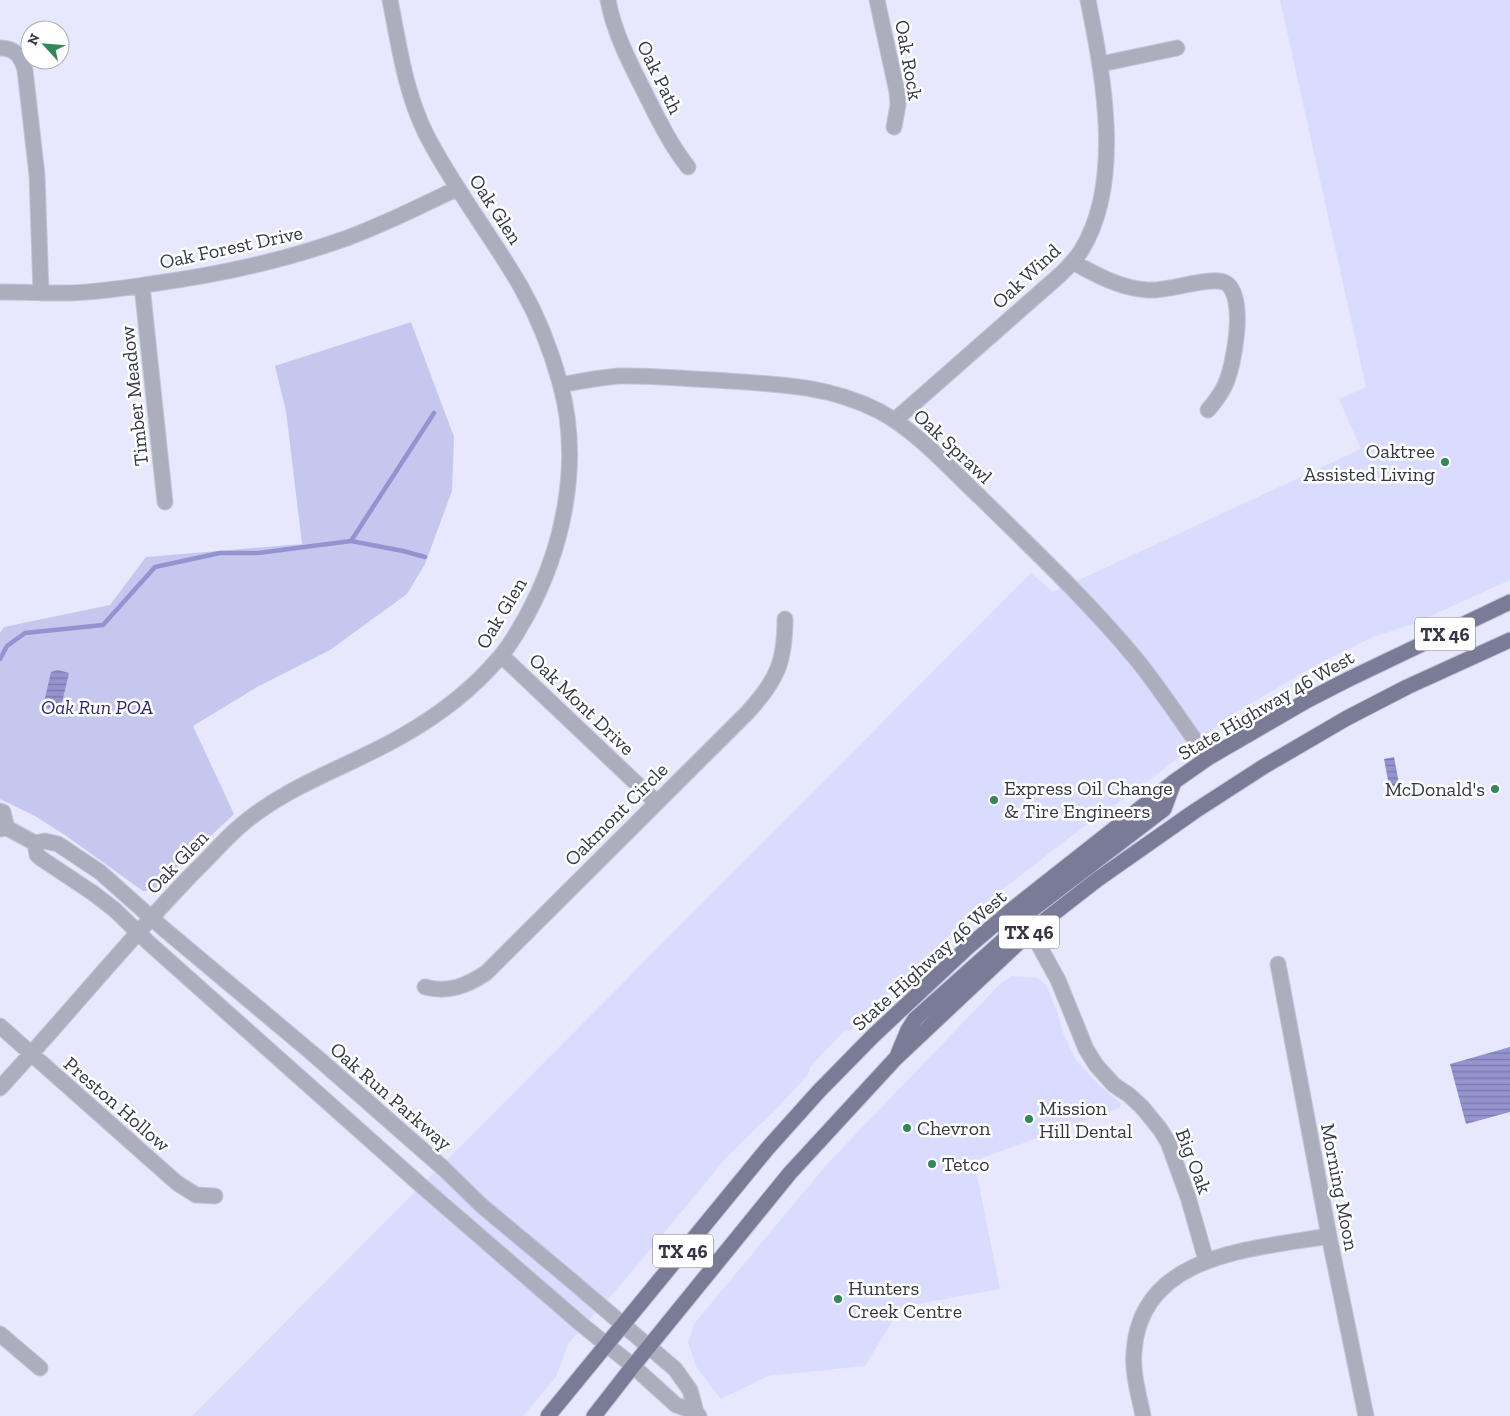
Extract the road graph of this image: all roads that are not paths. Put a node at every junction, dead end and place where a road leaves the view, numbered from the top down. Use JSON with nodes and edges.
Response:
{"nodes":[{"id":1,"x":390,"y":0,"type":"edge"},
{"id":2,"x":608,"y":0,"type":"edge"},
{"id":3,"x":877,"y":0,"type":"edge"},
{"id":4,"x":1088,"y":0,"type":"edge"},
{"id":5,"x":0,"y":48,"type":"edge"},
{"id":6,"x":1177,"y":48,"type":"dead end"},
{"id":7,"x":1101,"y":64,"type":"junction"},
{"id":8,"x":894,"y":127,"type":"dead end"},
{"id":9,"x":688,"y":167,"type":"dead end"},
{"id":10,"x":458,"y":188,"type":"junction"},
{"id":11,"x":1074,"y":262,"type":"junction"},
{"id":12,"x":142,"y":286,"type":"junction"},
{"id":13,"x":0,"y":292,"type":"edge"},
{"id":14,"x":41,"y":293,"type":"junction"},
{"id":15,"x":561,"y":385,"type":"junction"},
{"id":16,"x":1208,"y":410,"type":"dead end"},
{"id":17,"x":895,"y":420,"type":"junction"},
{"id":18,"x":165,"y":502,"type":"dead end"},
{"id":19,"x":1510,"y":602,"type":"edge"},
{"id":20,"x":785,"y":619,"type":"dead end"},
{"id":21,"x":1510,"y":640,"type":"edge"},
{"id":22,"x":502,"y":656,"type":"junction"},
{"id":23,"x":1208,"y":758,"type":"junction"},
{"id":24,"x":1174,"y":781,"type":"junction"},
{"id":25,"x":656,"y":802,"type":"junction"},
{"id":26,"x":0,"y":811,"type":"edge"},
{"id":27,"x":4,"y":828,"type":"edge"},
{"id":28,"x":35,"y":844,"type":"junction"},
{"id":29,"x":1014,"y":908,"type":"junction"},
{"id":30,"x":151,"y":917,"type":"junction"},
{"id":31,"x":1031,"y":931,"type":"junction"},
{"id":32,"x":138,"y":932,"type":"junction"},
{"id":33,"x":1278,"y":964,"type":"dead end"},
{"id":34,"x":425,"y":987,"type":"dead end"},
{"id":35,"x":0,"y":1026,"type":"edge"},
{"id":36,"x":31,"y":1054,"type":"junction"},
{"id":37,"x":896,"y":1058,"type":"junction"},
{"id":38,"x":0,"y":1088,"type":"edge"},
{"id":39,"x":215,"y":1196,"type":"dead end"},
{"id":40,"x":1329,"y":1236,"type":"junction"},
{"id":41,"x":1206,"y":1260,"type":"junction"},
{"id":42,"x":624,"y":1325,"type":"junction"},
{"id":43,"x":0,"y":1334,"type":"edge"},
{"id":44,"x":607,"y":1345,"type":"junction"},
{"id":45,"x":649,"y":1347,"type":"junction"},
{"id":46,"x":633,"y":1366,"type":"junction"},
{"id":47,"x":40,"y":1368,"type":"dead end"},
{"id":48,"x":697,"y":1414,"type":"edge"},
{"id":49,"x":548,"y":1416,"type":"edge"},
{"id":50,"x":594,"y":1416,"type":"edge"},
{"id":51,"x":1143,"y":1416,"type":"edge"},
{"id":52,"x":1366,"y":1416,"type":"edge"}],
"edges":[{"from":1,"to":10,"type":"street","name":"Oak Glen"},
{"from":2,"to":9,"type":"street","name":"Oak Path"},
{"from":3,"to":8,"type":"street","name":"Oak Rock"},
{"from":4,"to":7,"type":"street","name":"Oak Wind"},
{"from":5,"to":14,"type":"street"},
{"from":6,"to":7,"type":"street"},
{"from":7,"to":11,"type":"street","name":"Oak Wind"},
{"from":10,"to":12,"type":"street","name":"Oak Forest Drive"},
{"from":10,"to":15,"type":"street","name":"Oak Glen"},
{"from":11,"to":16,"type":"street"},
{"from":11,"to":17,"type":"street","name":"Oak Wind"},
{"from":12,"to":14,"type":"street","name":"Oak Forest Drive"},
{"from":12,"to":18,"type":"street","name":"Timber Meadow"},
{"from":13,"to":14,"type":"street","name":"Oak Forest Drive"},
{"from":15,"to":17,"type":"street","name":"Oak Sprawl"},
{"from":15,"to":22,"type":"street","name":"Oak Glen"},
{"from":17,"to":23,"type":"street","name":"Oak Sprawl"},
{"from":19,"to":23,"type":"main road","name":"State Highway 46 West","number":"TX 46"},
{"from":20,"to":25,"type":"street","name":"Oakmont Circle"},
{"from":21,"to":31,"type":"main road","number":"TX 46"},
{"from":22,"to":25,"type":"street","name":"Oak Mont Drive"},
{"from":22,"to":30,"type":"street","name":"Oak Glen"},
{"from":23,"to":24,"type":"main road","name":"State Highway 46 West","number":"TX 46"},
{"from":24,"to":29,"type":"main road","name":"State Highway 46 West","number":"TX 46"},
{"from":24,"to":31,"type":"main road"},
{"from":25,"to":34,"type":"street","name":"Oakmont Circle"},
{"from":26,"to":27,"type":"street","name":"Oak Run Parkway"},
{"from":27,"to":28,"type":"street","name":"Oak Run Parkway"},
{"from":28,"to":30,"type":"street","name":"Oak Run Parkway"},
{"from":28,"to":32,"type":"street","name":"Oak Run Parkway"},
{"from":29,"to":37,"type":"main road"},
{"from":29,"to":42,"type":"main road","name":"State Highway 46 West","number":"TX 46"},
{"from":30,"to":32,"type":"street","name":"Oak Glen"},
{"from":30,"to":42,"type":"street","name":"Oak Run Parkway"},
{"from":31,"to":37,"type":"main road","number":"TX 46"},
{"from":31,"to":41,"type":"street","name":"Big Oak"},
{"from":32,"to":36,"type":"street","name":"Oak Glen"},
{"from":32,"to":44,"type":"street","name":"Oak Run Parkway"},
{"from":33,"to":40,"type":"street","name":"Morning Moon"},
{"from":35,"to":36,"type":"street","name":"Preston Hollow"},
{"from":36,"to":38,"type":"street","name":"Oak Glen"},
{"from":36,"to":39,"type":"street","name":"Preston Hollow"},
{"from":37,"to":45,"type":"main road","number":"TX 46"},
{"from":40,"to":41,"type":"street"},
{"from":40,"to":52,"type":"street","name":"Morning Moon"},
{"from":41,"to":51,"type":"street"},
{"from":42,"to":44,"type":"main road","name":"State Highway 46 West","number":"TX 46"},
{"from":42,"to":45,"type":"street","name":"Oak Run Parkway"},
{"from":43,"to":47,"type":"street"},
{"from":44,"to":46,"type":"street","name":"Oak Run Parkway"},
{"from":44,"to":49,"type":"main road","name":"State Highway 46 West","number":"TX 46"},
{"from":45,"to":46,"type":"main road","number":"TX 46"},
{"from":45,"to":48,"type":"street","name":"Oak Run Parkway"},
{"from":46,"to":48,"type":"street","name":"Oak Run Parkway"},
{"from":46,"to":50,"type":"main road","number":"TX 46"}]}
